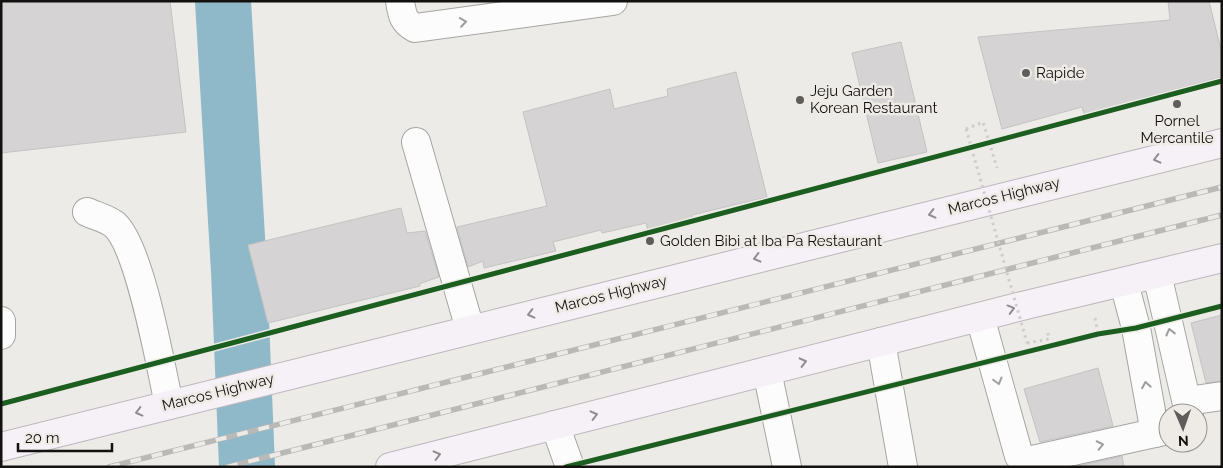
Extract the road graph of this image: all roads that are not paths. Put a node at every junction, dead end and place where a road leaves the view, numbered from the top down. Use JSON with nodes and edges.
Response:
{"nodes":[{"id":1,"x":400,"y":1,"type":"edge"},
{"id":2,"x":613,"y":1,"type":"edge"},
{"id":3,"x":416,"y":142,"type":"dead end"},
{"id":4,"x":1222,"y":143,"type":"edge"},
{"id":5,"x":87,"y":212,"type":"dead end"},
{"id":6,"x":1222,"y":258,"type":"edge"},
{"id":7,"x":1157,"y":274,"type":"junction"},
{"id":8,"x":1124,"y":283,"type":"junction"},
{"id":9,"x":980,"y":317,"type":"junction"},
{"id":10,"x":1,"y":321,"type":"edge"},
{"id":11,"x":470,"y":329,"type":"junction"},
{"id":12,"x":1,"y":335,"type":"edge"},
{"id":13,"x":881,"y":342,"type":"junction"},
{"id":14,"x":766,"y":371,"type":"junction"},
{"id":15,"x":1222,"y":396,"type":"edge"},
{"id":16,"x":1187,"y":403,"type":"edge"},
{"id":17,"x":1200,"y":403,"type":"edge"},
{"id":18,"x":169,"y":404,"type":"junction"},
{"id":19,"x":1158,"y":420,"type":"edge"},
{"id":20,"x":555,"y":425,"type":"junction"},
{"id":21,"x":1158,"y":433,"type":"edge"},
{"id":22,"x":1,"y":447,"type":"edge"},
{"id":23,"x":390,"y":467,"type":"edge"},
{"id":24,"x":570,"y":467,"type":"edge"},
{"id":25,"x":787,"y":467,"type":"edge"},
{"id":26,"x":903,"y":467,"type":"edge"}],
"edges":[{"from":1,"to":2,"type":"street","one_way":true},
{"from":3,"to":11,"type":"street"},
{"from":4,"to":11,"type":"main road","name":"Marcos Highway","one_way":true},
{"from":5,"to":18,"type":"street"},
{"from":6,"to":7,"type":"main road"},
{"from":7,"to":8,"type":"main road"},
{"from":16,"to":7,"type":"street","one_way":true},
{"from":9,"to":8,"type":"main road","one_way":true},
{"from":19,"to":8,"type":"street","one_way":true},
{"from":9,"to":13,"type":"main road"},
{"from":9,"to":21,"type":"street","one_way":true},
{"from":10,"to":12,"type":"street"},
{"from":11,"to":18,"type":"main road","name":"Marcos Highway"},
{"from":14,"to":13,"type":"main road","one_way":true},
{"from":13,"to":26,"type":"street"},
{"from":20,"to":14,"type":"main road","one_way":true},
{"from":14,"to":25,"type":"street"},
{"from":15,"to":17,"type":"street"},
{"from":18,"to":22,"type":"main road","name":"Marcos Highway","one_way":true},
{"from":23,"to":20,"type":"main road","one_way":true},
{"from":20,"to":24,"type":"street"}]}
